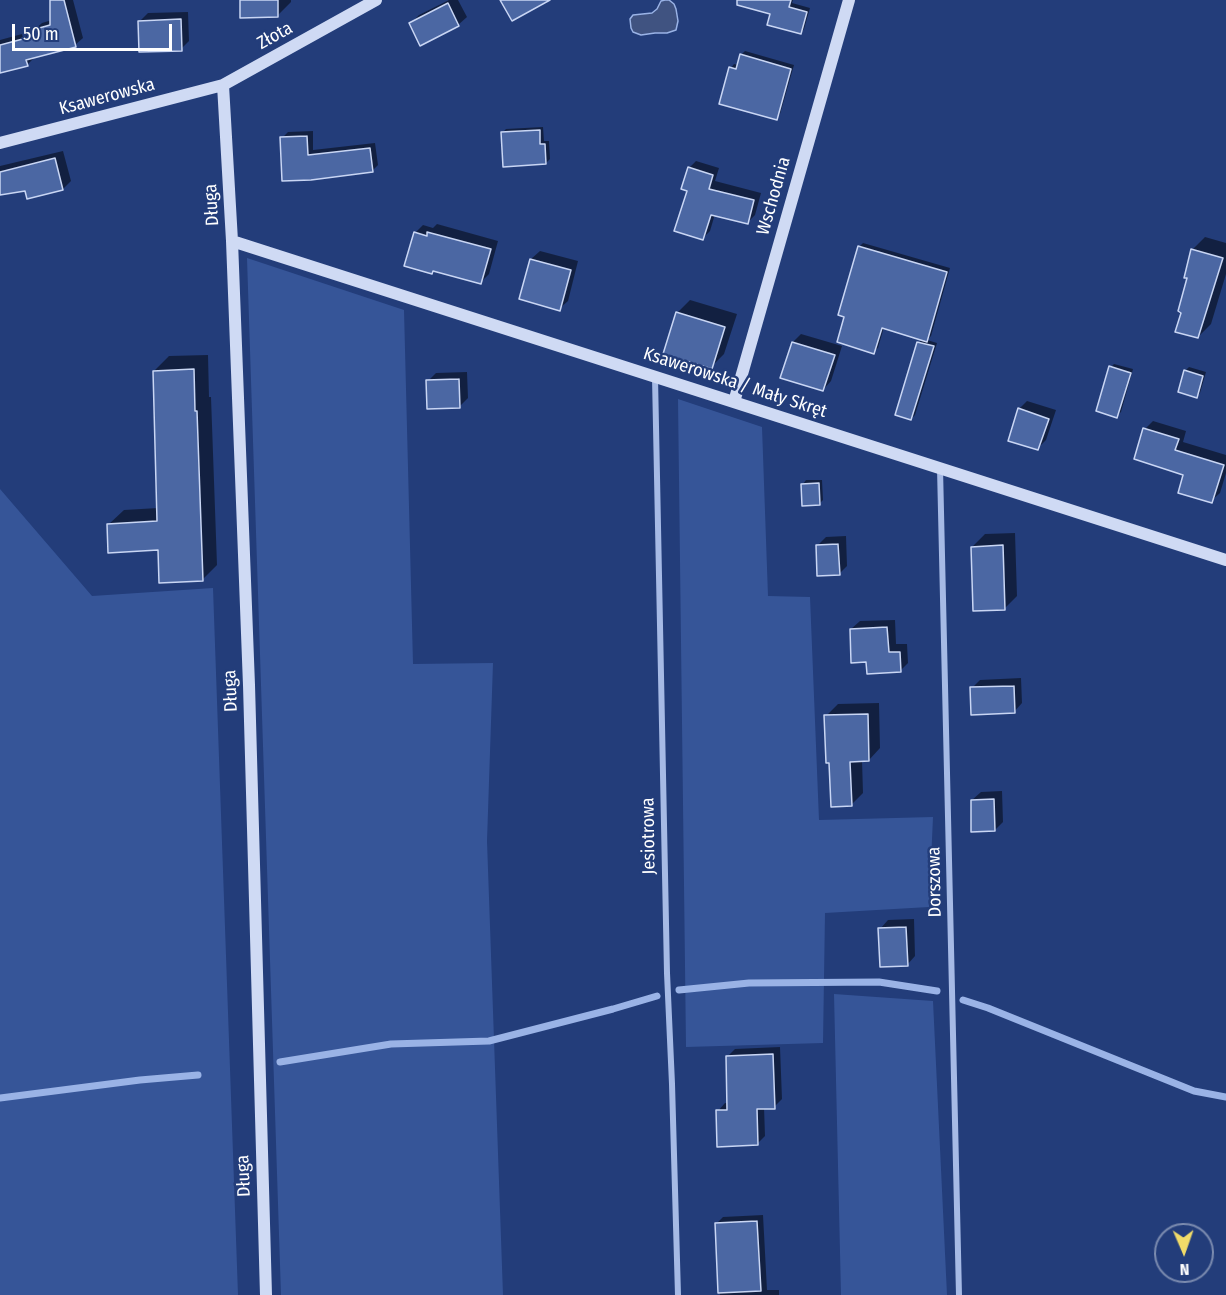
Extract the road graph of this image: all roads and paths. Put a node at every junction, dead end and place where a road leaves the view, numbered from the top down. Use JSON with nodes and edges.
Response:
{"nodes":[{"id":1,"x":376,"y":0,"type":"edge"},
{"id":2,"x":849,"y":0,"type":"edge"},
{"id":3,"x":223,"y":85,"type":"junction"},
{"id":4,"x":0,"y":144,"type":"edge"},
{"id":5,"x":232,"y":241,"type":"junction"},
{"id":6,"x":655,"y":377,"type":"junction"},
{"id":7,"x":734,"y":402,"type":"junction"},
{"id":8,"x":940,"y":468,"type":"junction"},
{"id":9,"x":1226,"y":560,"type":"edge"},
{"id":10,"x":266,"y":1295,"type":"edge"},
{"id":11,"x":678,"y":1295,"type":"edge"},
{"id":12,"x":959,"y":1295,"type":"edge"}],
"edges":[{"from":1,"to":3,"type":"street","name":"Złota"},
{"from":2,"to":7,"type":"street","name":"Wschodnia"},
{"from":3,"to":4,"type":"street","name":"Ksawerowska"},
{"from":3,"to":5,"type":"street","name":"Długa"},
{"from":5,"to":6,"type":"street","name":"Ksawerowska / Mały Skręt"},
{"from":5,"to":10,"type":"street","name":"Długa"},
{"from":6,"to":7,"type":"street","name":"Ksawerowska / Mały Skręt"},
{"from":6,"to":11,"type":"street","name":"Jesiotrowa"},
{"from":7,"to":8,"type":"street","name":"Ksawerowska / Mały Skręt"},
{"from":8,"to":9,"type":"street","name":"Ksawerowska / Mały Skręt"},
{"from":8,"to":12,"type":"street","name":"Dorszowa"}]}
